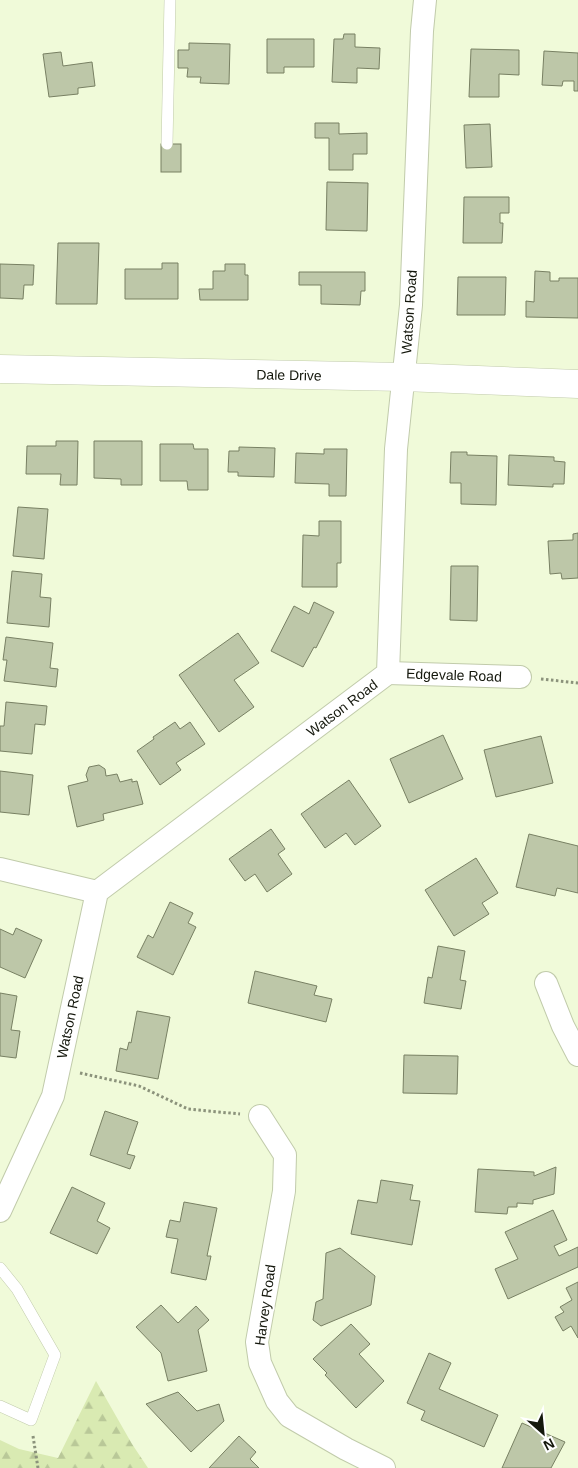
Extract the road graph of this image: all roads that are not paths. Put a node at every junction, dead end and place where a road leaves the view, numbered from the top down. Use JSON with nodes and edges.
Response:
{"nodes":[{"id":1,"x":170,"y":0,"type":"edge"},
{"id":2,"x":425,"y":0,"type":"edge"},
{"id":3,"x":167,"y":144,"type":"dead end"},
{"id":4,"x":0,"y":369,"type":"edge"},
{"id":5,"x":403,"y":377,"type":"junction"},
{"id":6,"x":578,"y":384,"type":"edge"},
{"id":7,"x":388,"y":673,"type":"junction"},
{"id":8,"x":520,"y":677,"type":"road end"},
{"id":9,"x":0,"y":869,"type":"edge"},
{"id":10,"x":96,"y":892,"type":"junction"},
{"id":11,"x":546,"y":983,"type":"dead end"},
{"id":12,"x":578,"y":1055,"type":"edge"},
{"id":13,"x":260,"y":1116,"type":"road end"},
{"id":14,"x":0,"y":1211,"type":"edge"},
{"id":15,"x":0,"y":1268,"type":"edge"},
{"id":16,"x":0,"y":1406,"type":"edge"},
{"id":17,"x":384,"y":1468,"type":"edge"}],
"edges":[{"from":1,"to":3,"type":"lane"},
{"from":2,"to":5,"type":"street","name":"Watson Road"},
{"from":4,"to":5,"type":"street","name":"Dale Drive"},
{"from":5,"to":6,"type":"street","name":"Dale Drive"},
{"from":5,"to":7,"type":"street","name":"Watson Road"},
{"from":7,"to":8,"type":"street","name":"Edgevale Road"},
{"from":7,"to":10,"type":"street","name":"Watson Road"},
{"from":9,"to":10,"type":"street"},
{"from":10,"to":14,"type":"street","name":"Watson Road"},
{"from":11,"to":12,"type":"street"},
{"from":13,"to":17,"type":"street","name":"Harvey Road"},
{"from":15,"to":16,"type":"lane"}]}
